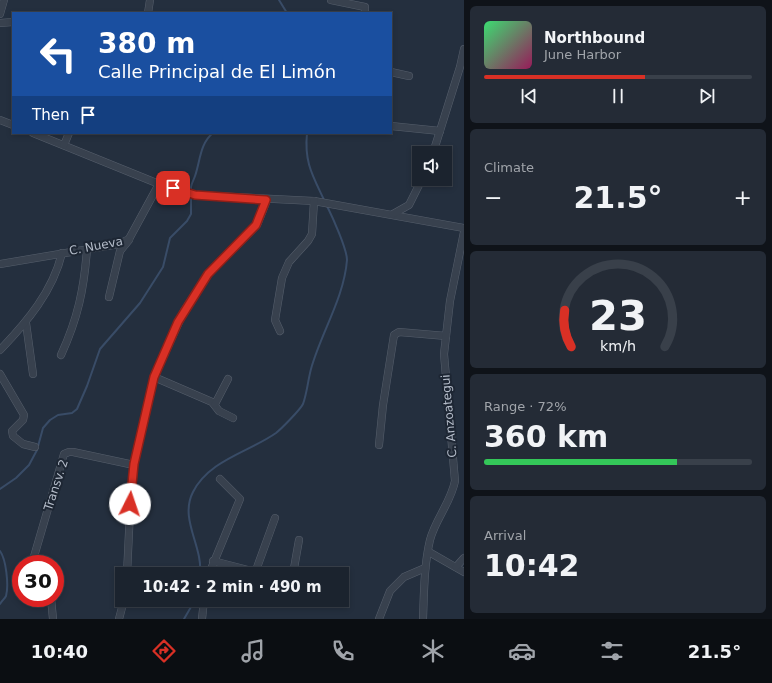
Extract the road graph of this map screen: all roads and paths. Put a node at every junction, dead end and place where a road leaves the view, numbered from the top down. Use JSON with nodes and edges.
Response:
{"nodes":[{"id":1,"x":4,"y":0,"type":"edge"},
{"id":2,"x":150,"y":0,"type":"edge"},
{"id":3,"x":332,"y":0,"type":"edge"},
{"id":4,"x":365,"y":10,"type":"edge"},
{"id":5,"x":148,"y":12,"type":"edge"},
{"id":6,"x":0,"y":14,"type":"edge"},
{"id":7,"x":12,"y":22,"type":"edge"},
{"id":8,"x":0,"y":23,"type":"edge"},
{"id":9,"x":464,"y":49,"type":"edge"},
{"id":10,"x":392,"y":72,"type":"edge"},
{"id":11,"x":409,"y":76,"type":"dead end"},
{"id":12,"x":0,"y":120,"type":"edge"},
{"id":13,"x":12,"y":125,"type":"edge"},
{"id":14,"x":392,"y":126,"type":"edge"},
{"id":15,"x":440,"y":131,"type":"junction"},
{"id":16,"x":36,"y":134,"type":"edge"},
{"id":17,"x":69,"y":134,"type":"edge"},
{"id":18,"x":64,"y":145,"type":"junction"},
{"id":19,"x":435,"y":146,"type":"edge"},
{"id":20,"x":159,"y":184,"type":"junction"},
{"id":21,"x":418,"y":186,"type":"edge"},
{"id":22,"x":266,"y":200,"type":"junction"},
{"id":23,"x":314,"y":201,"type":"junction"},
{"id":24,"x":393,"y":214,"type":"junction"},
{"id":25,"x":464,"y":228,"type":"edge"},
{"id":26,"x":464,"y":232,"type":"edge"},
{"id":27,"x":129,"y":240,"type":"junction"},
{"id":28,"x":87,"y":249,"type":"junction"},
{"id":29,"x":62,"y":253,"type":"junction"},
{"id":30,"x":0,"y":264,"type":"edge"},
{"id":31,"x":109,"y":297,"type":"dead end"},
{"id":32,"x":26,"y":323,"type":"junction"},
{"id":33,"x":280,"y":331,"type":"dead end"},
{"id":34,"x":446,"y":336,"type":"junction"},
{"id":35,"x":0,"y":350,"type":"edge"},
{"id":36,"x":61,"y":355,"type":"dead end"},
{"id":37,"x":0,"y":374,"type":"edge"},
{"id":38,"x":33,"y":374,"type":"dead end"},
{"id":39,"x":154,"y":377,"type":"junction"},
{"id":40,"x":228,"y":378,"type":"dead end"},
{"id":41,"x":215,"y":404,"type":"junction"},
{"id":42,"x":233,"y":418,"type":"dead end"},
{"id":43,"x":379,"y":445,"type":"dead end"},
{"id":44,"x":34,"y":447,"type":"dead end"},
{"id":45,"x":134,"y":464,"type":"junction"},
{"id":46,"x":220,"y":479,"type":"dead end"},
{"id":47,"x":275,"y":518,"type":"dead end"},
{"id":48,"x":299,"y":540,"type":"dead end"},
{"id":49,"x":429,"y":552,"type":"junction"},
{"id":50,"x":34,"y":555,"type":"edge"},
{"id":51,"x":464,"y":558,"type":"edge"},
{"id":52,"x":214,"y":561,"type":"junction"},
{"id":53,"x":128,"y":567,"type":"edge"},
{"id":54,"x":212,"y":567,"type":"edge"},
{"id":55,"x":234,"y":567,"type":"edge"},
{"id":56,"x":257,"y":567,"type":"edge"},
{"id":57,"x":294,"y":567,"type":"edge"},
{"id":58,"x":425,"y":568,"type":"junction"},
{"id":59,"x":456,"y":568,"type":"junction"},
{"id":60,"x":464,"y":572,"type":"edge"},
{"id":61,"x":52,"y":607,"type":"edge"},
{"id":62,"x":122,"y":607,"type":"edge"},
{"id":63,"x":203,"y":607,"type":"edge"},
{"id":64,"x":53,"y":619,"type":"edge"},
{"id":65,"x":119,"y":619,"type":"edge"},
{"id":66,"x":202,"y":619,"type":"edge"},
{"id":67,"x":379,"y":619,"type":"edge"},
{"id":68,"x":423,"y":619,"type":"edge"}],
"edges":[{"from":1,"to":6,"type":"street"},
{"from":2,"to":5,"type":"street"},
{"from":3,"to":4,"type":"street"},
{"from":7,"to":8,"type":"street"},
{"from":9,"to":15,"type":"street"},
{"from":10,"to":11,"type":"street"},
{"from":12,"to":13,"type":"street"},
{"from":14,"to":15,"type":"street"},
{"from":15,"to":19,"type":"street"},
{"from":16,"to":18,"type":"street"},
{"from":17,"to":18,"type":"street"},
{"from":18,"to":20,"type":"street"},
{"from":20,"to":22,"type":"street"},
{"from":20,"to":27,"type":"street","name":"C. Nueva"},
{"from":21,"to":24,"type":"street"},
{"from":22,"to":23,"type":"street"},
{"from":22,"to":39,"type":"street"},
{"from":23,"to":24,"type":"street"},
{"from":23,"to":33,"type":"street"},
{"from":24,"to":25,"type":"street"},
{"from":26,"to":34,"type":"street","name":"C. Anzoategui"},
{"from":27,"to":28,"type":"street","name":"C. Nueva"},
{"from":27,"to":31,"type":"street"},
{"from":28,"to":29,"type":"street","name":"C. Nueva"},
{"from":28,"to":36,"type":"street"},
{"from":29,"to":30,"type":"street","name":"C. Nueva"},
{"from":29,"to":32,"type":"street"},
{"from":32,"to":35,"type":"street"},
{"from":32,"to":38,"type":"street"},
{"from":34,"to":43,"type":"street"},
{"from":34,"to":49,"type":"street","name":"C. Anzoategui"},
{"from":37,"to":44,"type":"street"},
{"from":39,"to":41,"type":"street"},
{"from":39,"to":45,"type":"street"},
{"from":40,"to":41,"type":"street"},
{"from":41,"to":42,"type":"street"},
{"from":45,"to":50,"type":"street","name":"Transv. 2"},
{"from":45,"to":53,"type":"street"},
{"from":46,"to":52,"type":"street"},
{"from":47,"to":56,"type":"street"},
{"from":48,"to":57,"type":"street"},
{"from":49,"to":58,"type":"street","name":"C. Anzoategui"},
{"from":49,"to":59,"type":"street"},
{"from":51,"to":59,"type":"street"},
{"from":52,"to":54,"type":"street"},
{"from":52,"to":55,"type":"street"},
{"from":58,"to":67,"type":"street"},
{"from":58,"to":68,"type":"street","name":"C. Anzoategui"},
{"from":59,"to":60,"type":"street"},
{"from":61,"to":64,"type":"street"},
{"from":62,"to":65,"type":"street"},
{"from":63,"to":66,"type":"street"}]}
